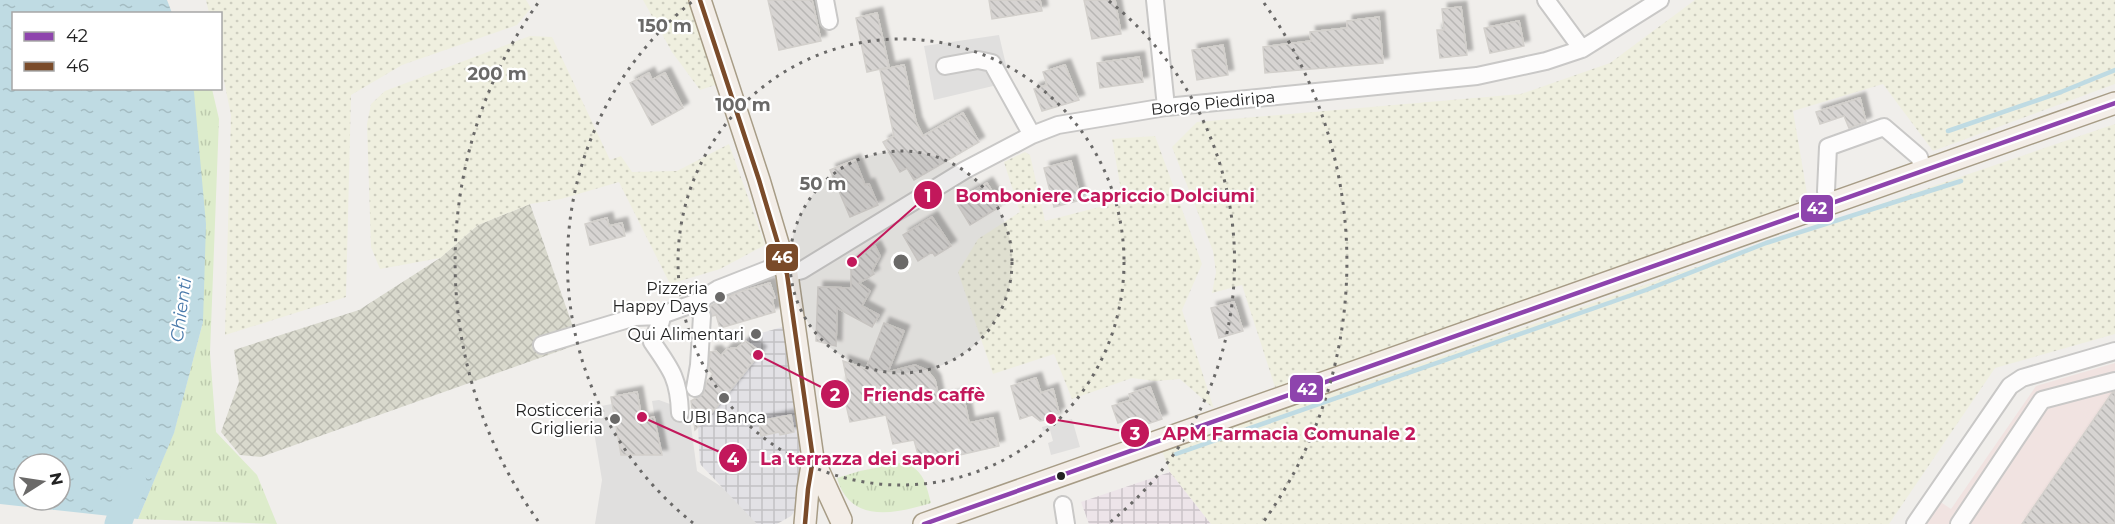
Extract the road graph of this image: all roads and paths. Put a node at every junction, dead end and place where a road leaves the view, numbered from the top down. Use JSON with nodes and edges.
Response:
{"nodes":[{"id":1,"x":700,"y":0,"type":"edge"},
{"id":2,"x":825,"y":0,"type":"edge"},
{"id":3,"x":1155,"y":0,"type":"edge"},
{"id":4,"x":1546,"y":0,"type":"edge"},
{"id":5,"x":1660,"y":0,"type":"edge"},
{"id":6,"x":829,"y":21,"type":"dead end"},
{"id":7,"x":1582,"y":49,"type":"junction"},
{"id":8,"x":945,"y":66,"type":"dead end"},
{"id":9,"x":2115,"y":103,"type":"edge"},
{"id":10,"x":1166,"y":107,"type":"junction"},
{"id":11,"x":1032,"y":135,"type":"junction"},
{"id":12,"x":1924,"y":171,"type":"junction"},
{"id":13,"x":1829,"y":204,"type":"junction"},
{"id":14,"x":786,"y":269,"type":"junction"},
{"id":15,"x":695,"y":303,"type":"junction"},
{"id":16,"x":659,"y":316,"type":"junction"},
{"id":17,"x":542,"y":345,"type":"dead end"},
{"id":18,"x":2115,"y":351,"type":"edge"},
{"id":19,"x":2115,"y":381,"type":"edge"},
{"id":20,"x":695,"y":388,"type":"dead end"},
{"id":21,"x":680,"y":413,"type":"dead end"},
{"id":22,"x":813,"y":459,"type":"junction"},
{"id":23,"x":1063,"y":505,"type":"dead end"},
{"id":24,"x":844,"y":522,"type":"edge"},
{"id":25,"x":806,"y":524,"type":"edge"},
{"id":26,"x":924,"y":524,"type":"edge"},
{"id":27,"x":1066,"y":524,"type":"edge"},
{"id":28,"x":1915,"y":524,"type":"edge"},
{"id":29,"x":1959,"y":524,"type":"edge"}],
"edges":[{"from":1,"to":14,"type":"main road"},
{"from":2,"to":6,"type":"street"},
{"from":3,"to":10,"type":"street"},
{"from":4,"to":7,"type":"street"},
{"from":5,"to":7,"type":"street","name":"Borgo Piediripa"},
{"from":7,"to":10,"type":"street","name":"Borgo Piediripa"},
{"from":8,"to":11,"type":"street"},
{"from":9,"to":12,"type":"main road"},
{"from":10,"to":11,"type":"street","name":"Borgo Piediripa"},
{"from":11,"to":14,"type":"street","name":"Borgo Piediripa"},
{"from":12,"to":13,"type":"main road"},
{"from":12,"to":13,"type":"street"},
{"from":13,"to":26,"type":"main road"},
{"from":14,"to":15,"type":"street","name":"Borgo Piediripa"},
{"from":14,"to":22,"type":"main road"},
{"from":15,"to":16,"type":"street","name":"Borgo Piediripa"},
{"from":15,"to":20,"type":"street"},
{"from":16,"to":17,"type":"street","name":"Borgo Piediripa"},
{"from":16,"to":21,"type":"street"},
{"from":18,"to":28,"type":"street"},
{"from":19,"to":29,"type":"street"},
{"from":22,"to":24,"type":"main road"},
{"from":22,"to":25,"type":"main road"},
{"from":23,"to":27,"type":"street"},
{"from":24,"to":25,"type":"main road"}]}
